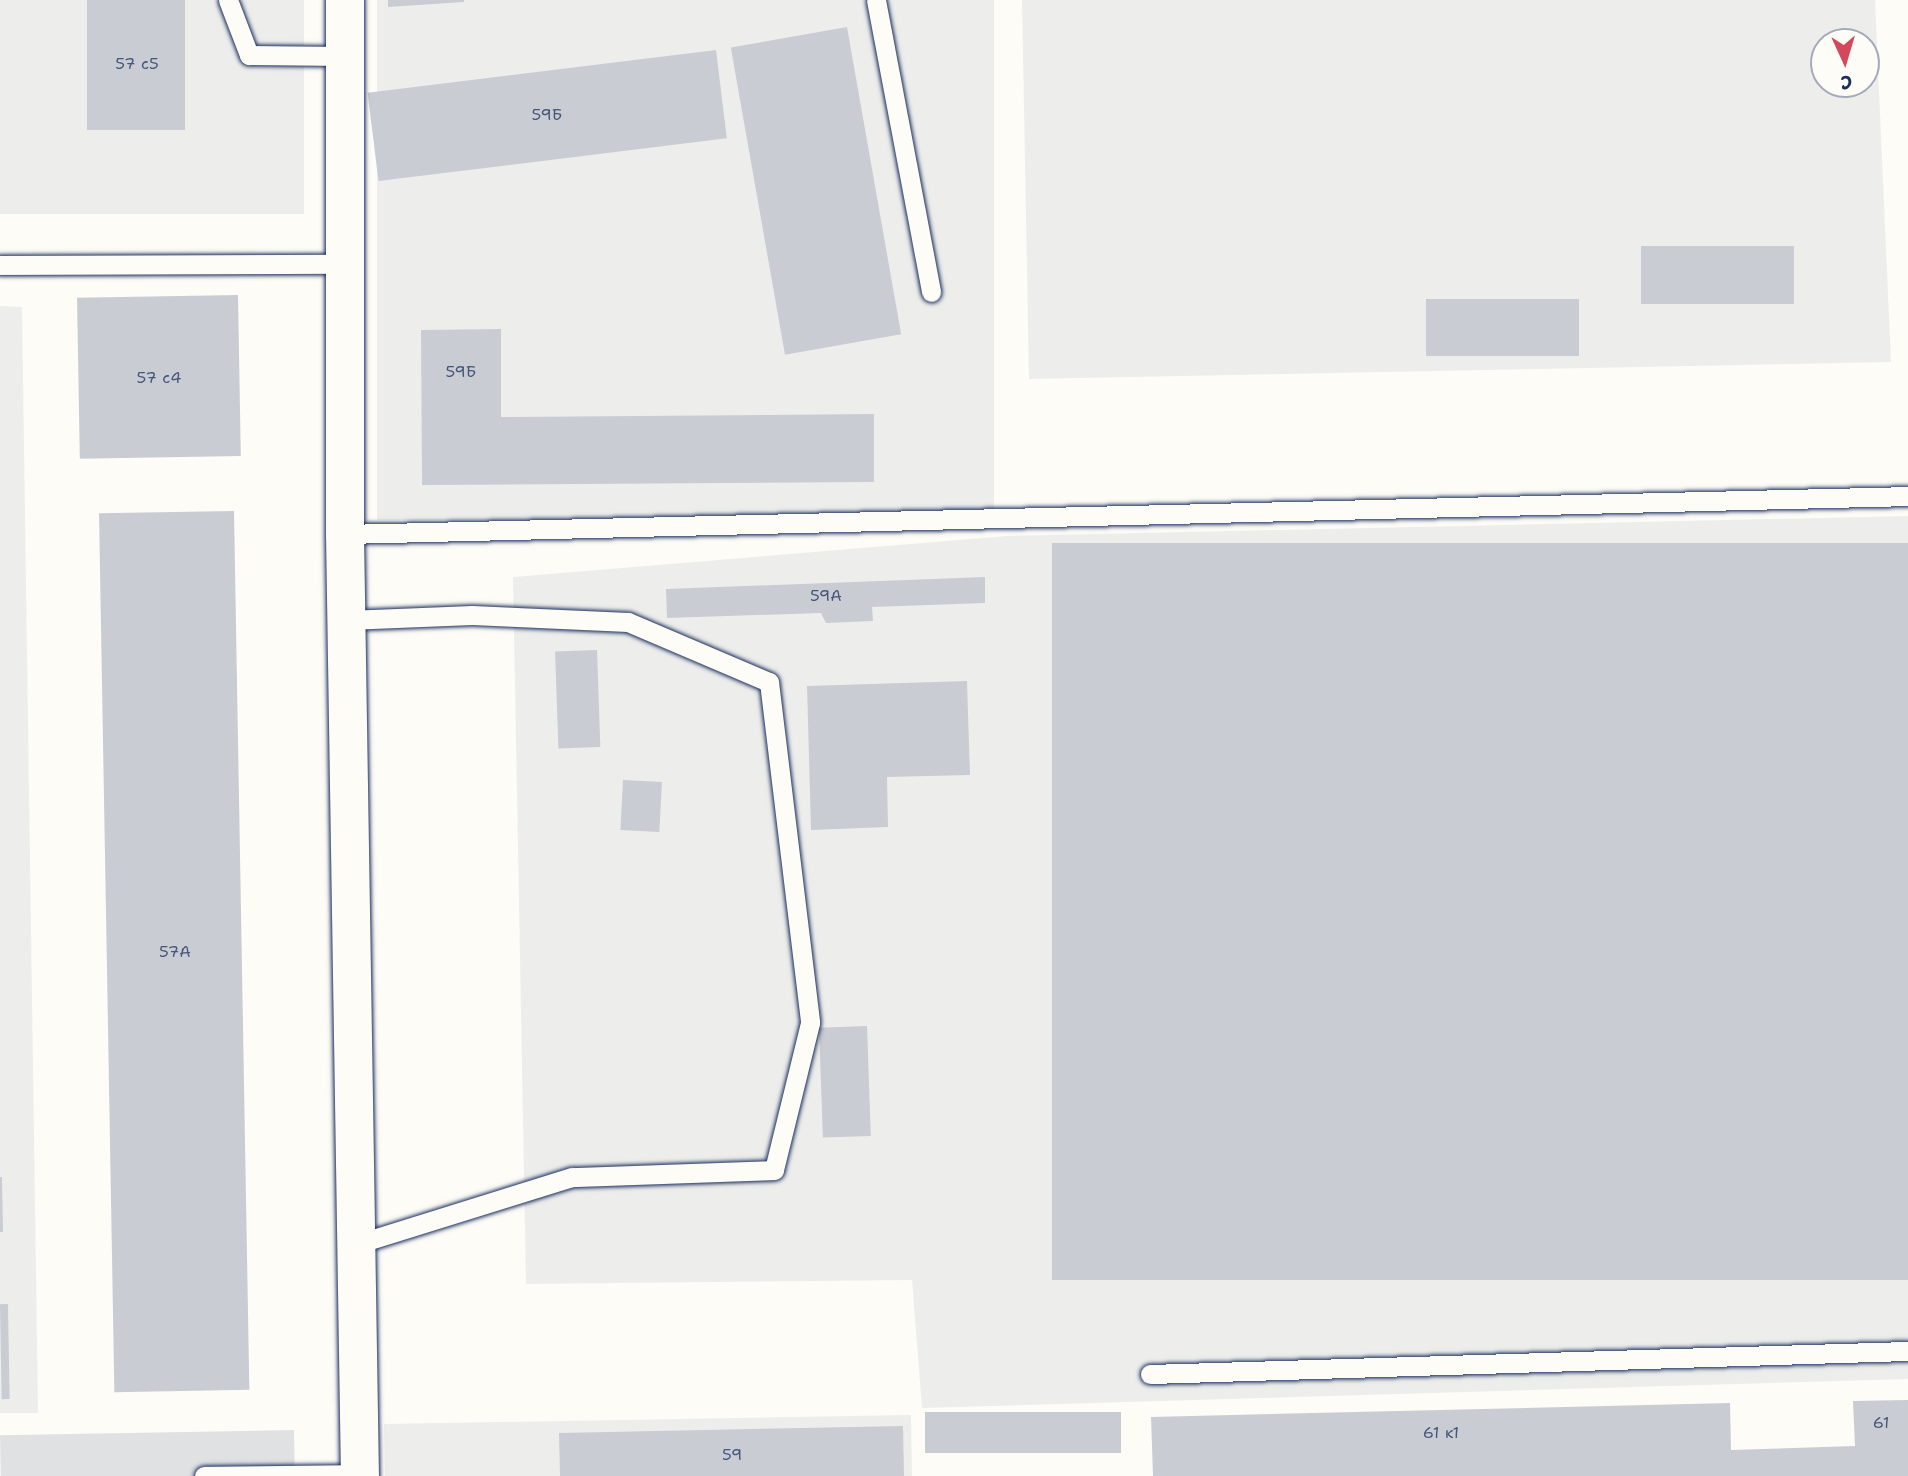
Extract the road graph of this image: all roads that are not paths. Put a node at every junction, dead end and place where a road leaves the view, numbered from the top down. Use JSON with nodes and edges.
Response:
{"nodes":[{"id":1,"x":228,"y":0,"type":"edge"},
{"id":2,"x":345,"y":0,"type":"edge"},
{"id":3,"x":876,"y":0,"type":"edge"},
{"id":4,"x":344,"y":56,"type":"junction"},
{"id":5,"x":343,"y":264,"type":"junction"},
{"id":6,"x":0,"y":265,"type":"edge"},
{"id":7,"x":931,"y":292,"type":"dead end"},
{"id":8,"x":1908,"y":496,"type":"edge"},
{"id":9,"x":345,"y":534,"type":"junction"},
{"id":10,"x":347,"y":620,"type":"junction"},
{"id":11,"x":357,"y":1244,"type":"junction"},
{"id":12,"x":1908,"y":1351,"type":"edge"},
{"id":13,"x":1150,"y":1374,"type":"dead end"},
{"id":14,"x":360,"y":1475,"type":"edge"},
{"id":15,"x":204,"y":1476,"type":"edge"}],
"edges":[{"from":1,"to":4,"type":"lane"},
{"from":2,"to":4,"type":"street"},
{"from":3,"to":7,"type":"lane"},
{"from":4,"to":5,"type":"street"},
{"from":5,"to":6,"type":"lane"},
{"from":5,"to":9,"type":"street"},
{"from":8,"to":9,"type":"lane"},
{"from":9,"to":10,"type":"street"},
{"from":10,"to":11,"type":"street"},
{"from":10,"to":11,"type":"lane"},
{"from":11,"to":14,"type":"street"},
{"from":12,"to":13,"type":"lane"},
{"from":14,"to":15,"type":"lane"}]}
